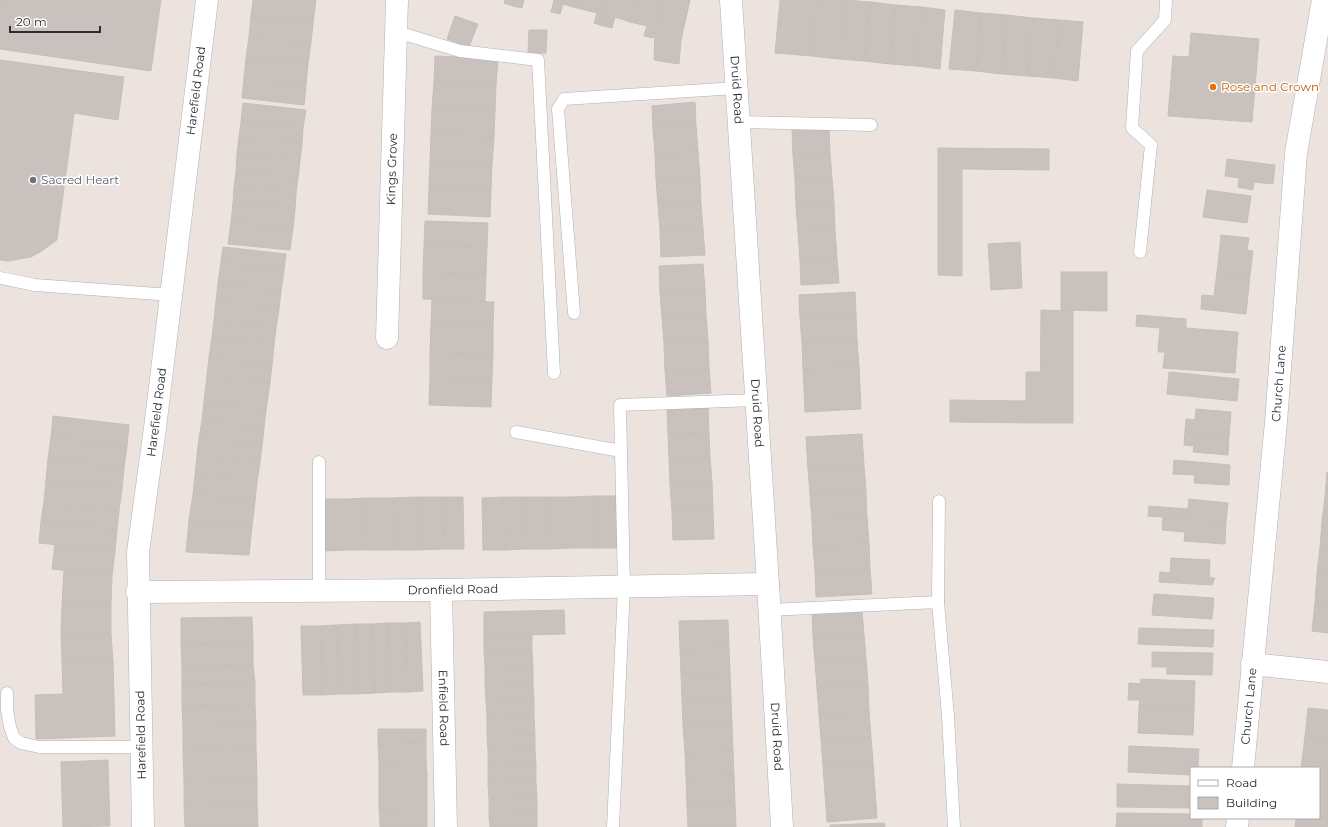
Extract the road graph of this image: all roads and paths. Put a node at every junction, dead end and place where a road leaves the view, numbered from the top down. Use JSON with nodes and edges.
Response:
{"nodes":[{"id":1,"x":207,"y":0,"type":"edge"},
{"id":2,"x":397,"y":0,"type":"edge"},
{"id":3,"x":731,"y":0,"type":"edge"},
{"id":4,"x":1166,"y":0,"type":"edge"},
{"id":5,"x":1323,"y":0,"type":"edge"},
{"id":6,"x":397,"y":32,"type":"junction"},
{"id":7,"x":737,"y":88,"type":"junction"},
{"id":8,"x":739,"y":122,"type":"junction"},
{"id":9,"x":871,"y":125,"type":"dead end"},
{"id":10,"x":1140,"y":252,"type":"dead end"},
{"id":11,"x":0,"y":278,"type":"edge"},
{"id":12,"x":171,"y":295,"type":"junction"},
{"id":13,"x":574,"y":313,"type":"dead end"},
{"id":14,"x":387,"y":338,"type":"dead end"},
{"id":15,"x":554,"y":373,"type":"dead end"},
{"id":16,"x":756,"y":400,"type":"junction"},
{"id":17,"x":516,"y":432,"type":"dead end"},
{"id":18,"x":621,"y":451,"type":"junction"},
{"id":19,"x":319,"y":462,"type":"dead end"},
{"id":20,"x":939,"y":501,"type":"dead end"},
{"id":21,"x":768,"y":584,"type":"junction"},
{"id":22,"x":624,"y":586,"type":"junction"},
{"id":23,"x":319,"y":590,"type":"junction"},
{"id":24,"x":441,"y":590,"type":"junction"},
{"id":25,"x":137,"y":592,"type":"junction"},
{"id":26,"x":938,"y":602,"type":"junction"},
{"id":27,"x":770,"y":610,"type":"junction"},
{"id":28,"x":1252,"y":664,"type":"junction"},
{"id":29,"x":1328,"y":672,"type":"edge"},
{"id":30,"x":7,"y":694,"type":"dead end"},
{"id":31,"x":141,"y":747,"type":"junction"},
{"id":32,"x":1243,"y":767,"type":"edge"},
{"id":33,"x":143,"y":827,"type":"edge"},
{"id":34,"x":446,"y":827,"type":"edge"},
{"id":35,"x":613,"y":827,"type":"edge"},
{"id":36,"x":782,"y":827,"type":"edge"},
{"id":37,"x":954,"y":827,"type":"edge"}],
"edges":[{"from":1,"to":12,"type":"street","name":"Harefield Road"},
{"from":2,"to":6,"type":"street","name":"Kings Grove"},
{"from":3,"to":7,"type":"street","name":"Druid Road"},
{"from":4,"to":10,"type":"lane"},
{"from":5,"to":28,"type":"street","name":"Church Lane"},
{"from":6,"to":14,"type":"street","name":"Kings Grove"},
{"from":6,"to":15,"type":"lane"},
{"from":7,"to":8,"type":"street","name":"Druid Road"},
{"from":7,"to":13,"type":"lane"},
{"from":8,"to":9,"type":"lane"},
{"from":8,"to":16,"type":"street","name":"Druid Road"},
{"from":11,"to":12,"type":"lane"},
{"from":12,"to":25,"type":"street","name":"Harefield Road"},
{"from":16,"to":18,"type":"lane"},
{"from":16,"to":21,"type":"street","name":"Druid Road"},
{"from":17,"to":18,"type":"lane"},
{"from":18,"to":22,"type":"lane"},
{"from":19,"to":23,"type":"lane"},
{"from":20,"to":26,"type":"lane"},
{"from":21,"to":22,"type":"street","name":"Dronfield Road"},
{"from":21,"to":27,"type":"street","name":"Druid Road"},
{"from":22,"to":24,"type":"street","name":"Dronfield Road"},
{"from":22,"to":35,"type":"lane"},
{"from":23,"to":24,"type":"street","name":"Dronfield Road"},
{"from":23,"to":25,"type":"street","name":"Dronfield Road"},
{"from":24,"to":34,"type":"street","name":"Enfield Road"},
{"from":25,"to":31,"type":"street","name":"Harefield Road"},
{"from":26,"to":27,"type":"lane"},
{"from":26,"to":37,"type":"lane"},
{"from":27,"to":36,"type":"street","name":"Druid Road"},
{"from":28,"to":29,"type":"street"},
{"from":28,"to":32,"type":"street","name":"Church Lane"},
{"from":30,"to":31,"type":"lane"},
{"from":31,"to":33,"type":"street","name":"Harefield Road"}]}
